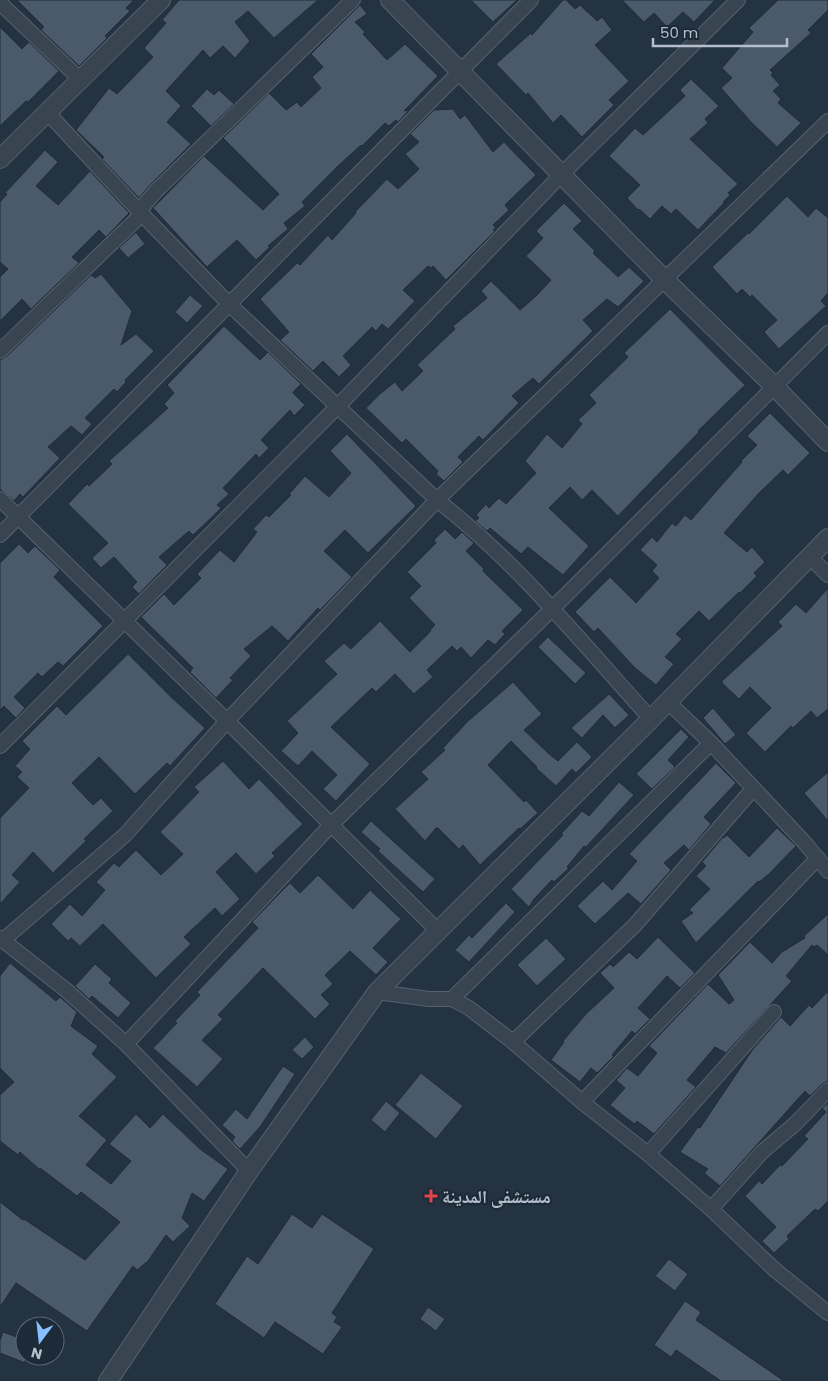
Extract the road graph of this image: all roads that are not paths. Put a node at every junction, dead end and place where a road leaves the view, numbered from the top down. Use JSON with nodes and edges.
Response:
{"nodes":[{"id":1,"x":161,"y":0,"type":"edge"},
{"id":2,"x":353,"y":0,"type":"edge"},
{"id":3,"x":390,"y":0,"type":"edge"},
{"id":4,"x":531,"y":0,"type":"edge"},
{"id":5,"x":738,"y":0,"type":"edge"},
{"id":6,"x":0,"y":1,"type":"edge"},
{"id":7,"x":460,"y":70,"type":"junction"},
{"id":8,"x":81,"y":80,"type":"junction"},
{"id":9,"x":48,"y":112,"type":"junction"},
{"id":10,"x":828,"y":121,"type":"edge"},
{"id":11,"x":0,"y":159,"type":"edge"},
{"id":12,"x":562,"y":174,"type":"junction"},
{"id":13,"x":140,"y":212,"type":"junction"},
{"id":14,"x":665,"y":280,"type":"junction"},
{"id":15,"x":229,"y":304,"type":"junction"},
{"id":16,"x":828,"y":333,"type":"edge"},
{"id":17,"x":0,"y":351,"type":"edge"},
{"id":18,"x":774,"y":386,"type":"junction"},
{"id":19,"x":338,"y":406,"type":"junction"},
{"id":20,"x":828,"y":442,"type":"edge"},
{"id":21,"x":0,"y":499,"type":"edge"},
{"id":22,"x":438,"y":500,"type":"junction"},
{"id":23,"x":18,"y":517,"type":"junction"},
{"id":24,"x":0,"y":535,"type":"edge"},
{"id":25,"x":828,"y":538,"type":"edge"},
{"id":26,"x":810,"y":556,"type":"junction"},
{"id":27,"x":828,"y":575,"type":"edge"},
{"id":28,"x":552,"y":609,"type":"junction"},
{"id":29,"x":126,"y":621,"type":"junction"},
{"id":30,"x":668,"y":702,"type":"junction"},
{"id":31,"x":651,"y":720,"type":"junction"},
{"id":32,"x":227,"y":721,"type":"junction"},
{"id":33,"x":711,"y":743,"type":"junction"},
{"id":34,"x":0,"y":746,"type":"edge"},
{"id":35,"x":753,"y":789,"type":"junction"},
{"id":36,"x":332,"y":824,"type":"junction"},
{"id":37,"x":818,"y":858,"type":"junction"},
{"id":38,"x":828,"y":871,"type":"edge"},
{"id":39,"x":438,"y":931,"type":"junction"},
{"id":40,"x":1,"y":940,"type":"edge"},
{"id":41,"x":377,"y":992,"type":"junction"},
{"id":42,"x":452,"y":998,"type":"junction"},
{"id":43,"x":774,"y":1012,"type":"dead end"},
{"id":44,"x":513,"y":1042,"type":"junction"},
{"id":45,"x":126,"y":1044,"type":"junction"},
{"id":46,"x":828,"y":1090,"type":"edge"},
{"id":47,"x":582,"y":1102,"type":"junction"},
{"id":48,"x":648,"y":1154,"type":"junction"},
{"id":49,"x":249,"y":1171,"type":"junction"},
{"id":50,"x":711,"y":1209,"type":"junction"},
{"id":51,"x":828,"y":1313,"type":"edge"},
{"id":52,"x":108,"y":1381,"type":"edge"}],
"edges":[{"from":1,"to":8,"type":"street"},
{"from":2,"to":13,"type":"street"},
{"from":3,"to":7,"type":"street"},
{"from":4,"to":7,"type":"street"},
{"from":5,"to":12,"type":"street"},
{"from":6,"to":8,"type":"street"},
{"from":7,"to":12,"type":"street"},
{"from":7,"to":15,"type":"street"},
{"from":8,"to":9,"type":"street"},
{"from":9,"to":11,"type":"street"},
{"from":9,"to":13,"type":"street"},
{"from":10,"to":14,"type":"street"},
{"from":12,"to":14,"type":"street"},
{"from":12,"to":19,"type":"street"},
{"from":13,"to":15,"type":"street"},
{"from":13,"to":17,"type":"street"},
{"from":14,"to":18,"type":"street"},
{"from":14,"to":22,"type":"street"},
{"from":15,"to":19,"type":"street"},
{"from":15,"to":23,"type":"street"},
{"from":16,"to":18,"type":"street"},
{"from":18,"to":20,"type":"street"},
{"from":18,"to":28,"type":"street"},
{"from":19,"to":22,"type":"street"},
{"from":19,"to":29,"type":"street"},
{"from":21,"to":23,"type":"street"},
{"from":22,"to":28,"type":"street"},
{"from":22,"to":32,"type":"street"},
{"from":23,"to":24,"type":"street"},
{"from":23,"to":29,"type":"street"},
{"from":25,"to":26,"type":"street"},
{"from":26,"to":27,"type":"street"},
{"from":26,"to":30,"type":"street"},
{"from":28,"to":31,"type":"street"},
{"from":28,"to":36,"type":"street"},
{"from":29,"to":32,"type":"street"},
{"from":29,"to":34,"type":"street"},
{"from":30,"to":31,"type":"street"},
{"from":30,"to":33,"type":"street"},
{"from":31,"to":39,"type":"street"},
{"from":32,"to":36,"type":"street"},
{"from":32,"to":40,"type":"street"},
{"from":33,"to":35,"type":"street"},
{"from":33,"to":42,"type":"street"},
{"from":35,"to":37,"type":"street"},
{"from":35,"to":44,"type":"street"},
{"from":36,"to":39,"type":"street"},
{"from":36,"to":45,"type":"street"},
{"from":37,"to":38,"type":"street"},
{"from":37,"to":47,"type":"street"},
{"from":39,"to":41,"type":"street"},
{"from":40,"to":45,"type":"street"},
{"from":41,"to":42,"type":"street"},
{"from":41,"to":49,"type":"street"},
{"from":42,"to":44,"type":"street"},
{"from":43,"to":48,"type":"street"},
{"from":44,"to":47,"type":"street"},
{"from":45,"to":49,"type":"street"},
{"from":46,"to":50,"type":"street"},
{"from":47,"to":48,"type":"street"},
{"from":48,"to":50,"type":"street"},
{"from":49,"to":52,"type":"street"},
{"from":50,"to":51,"type":"street"}]}
